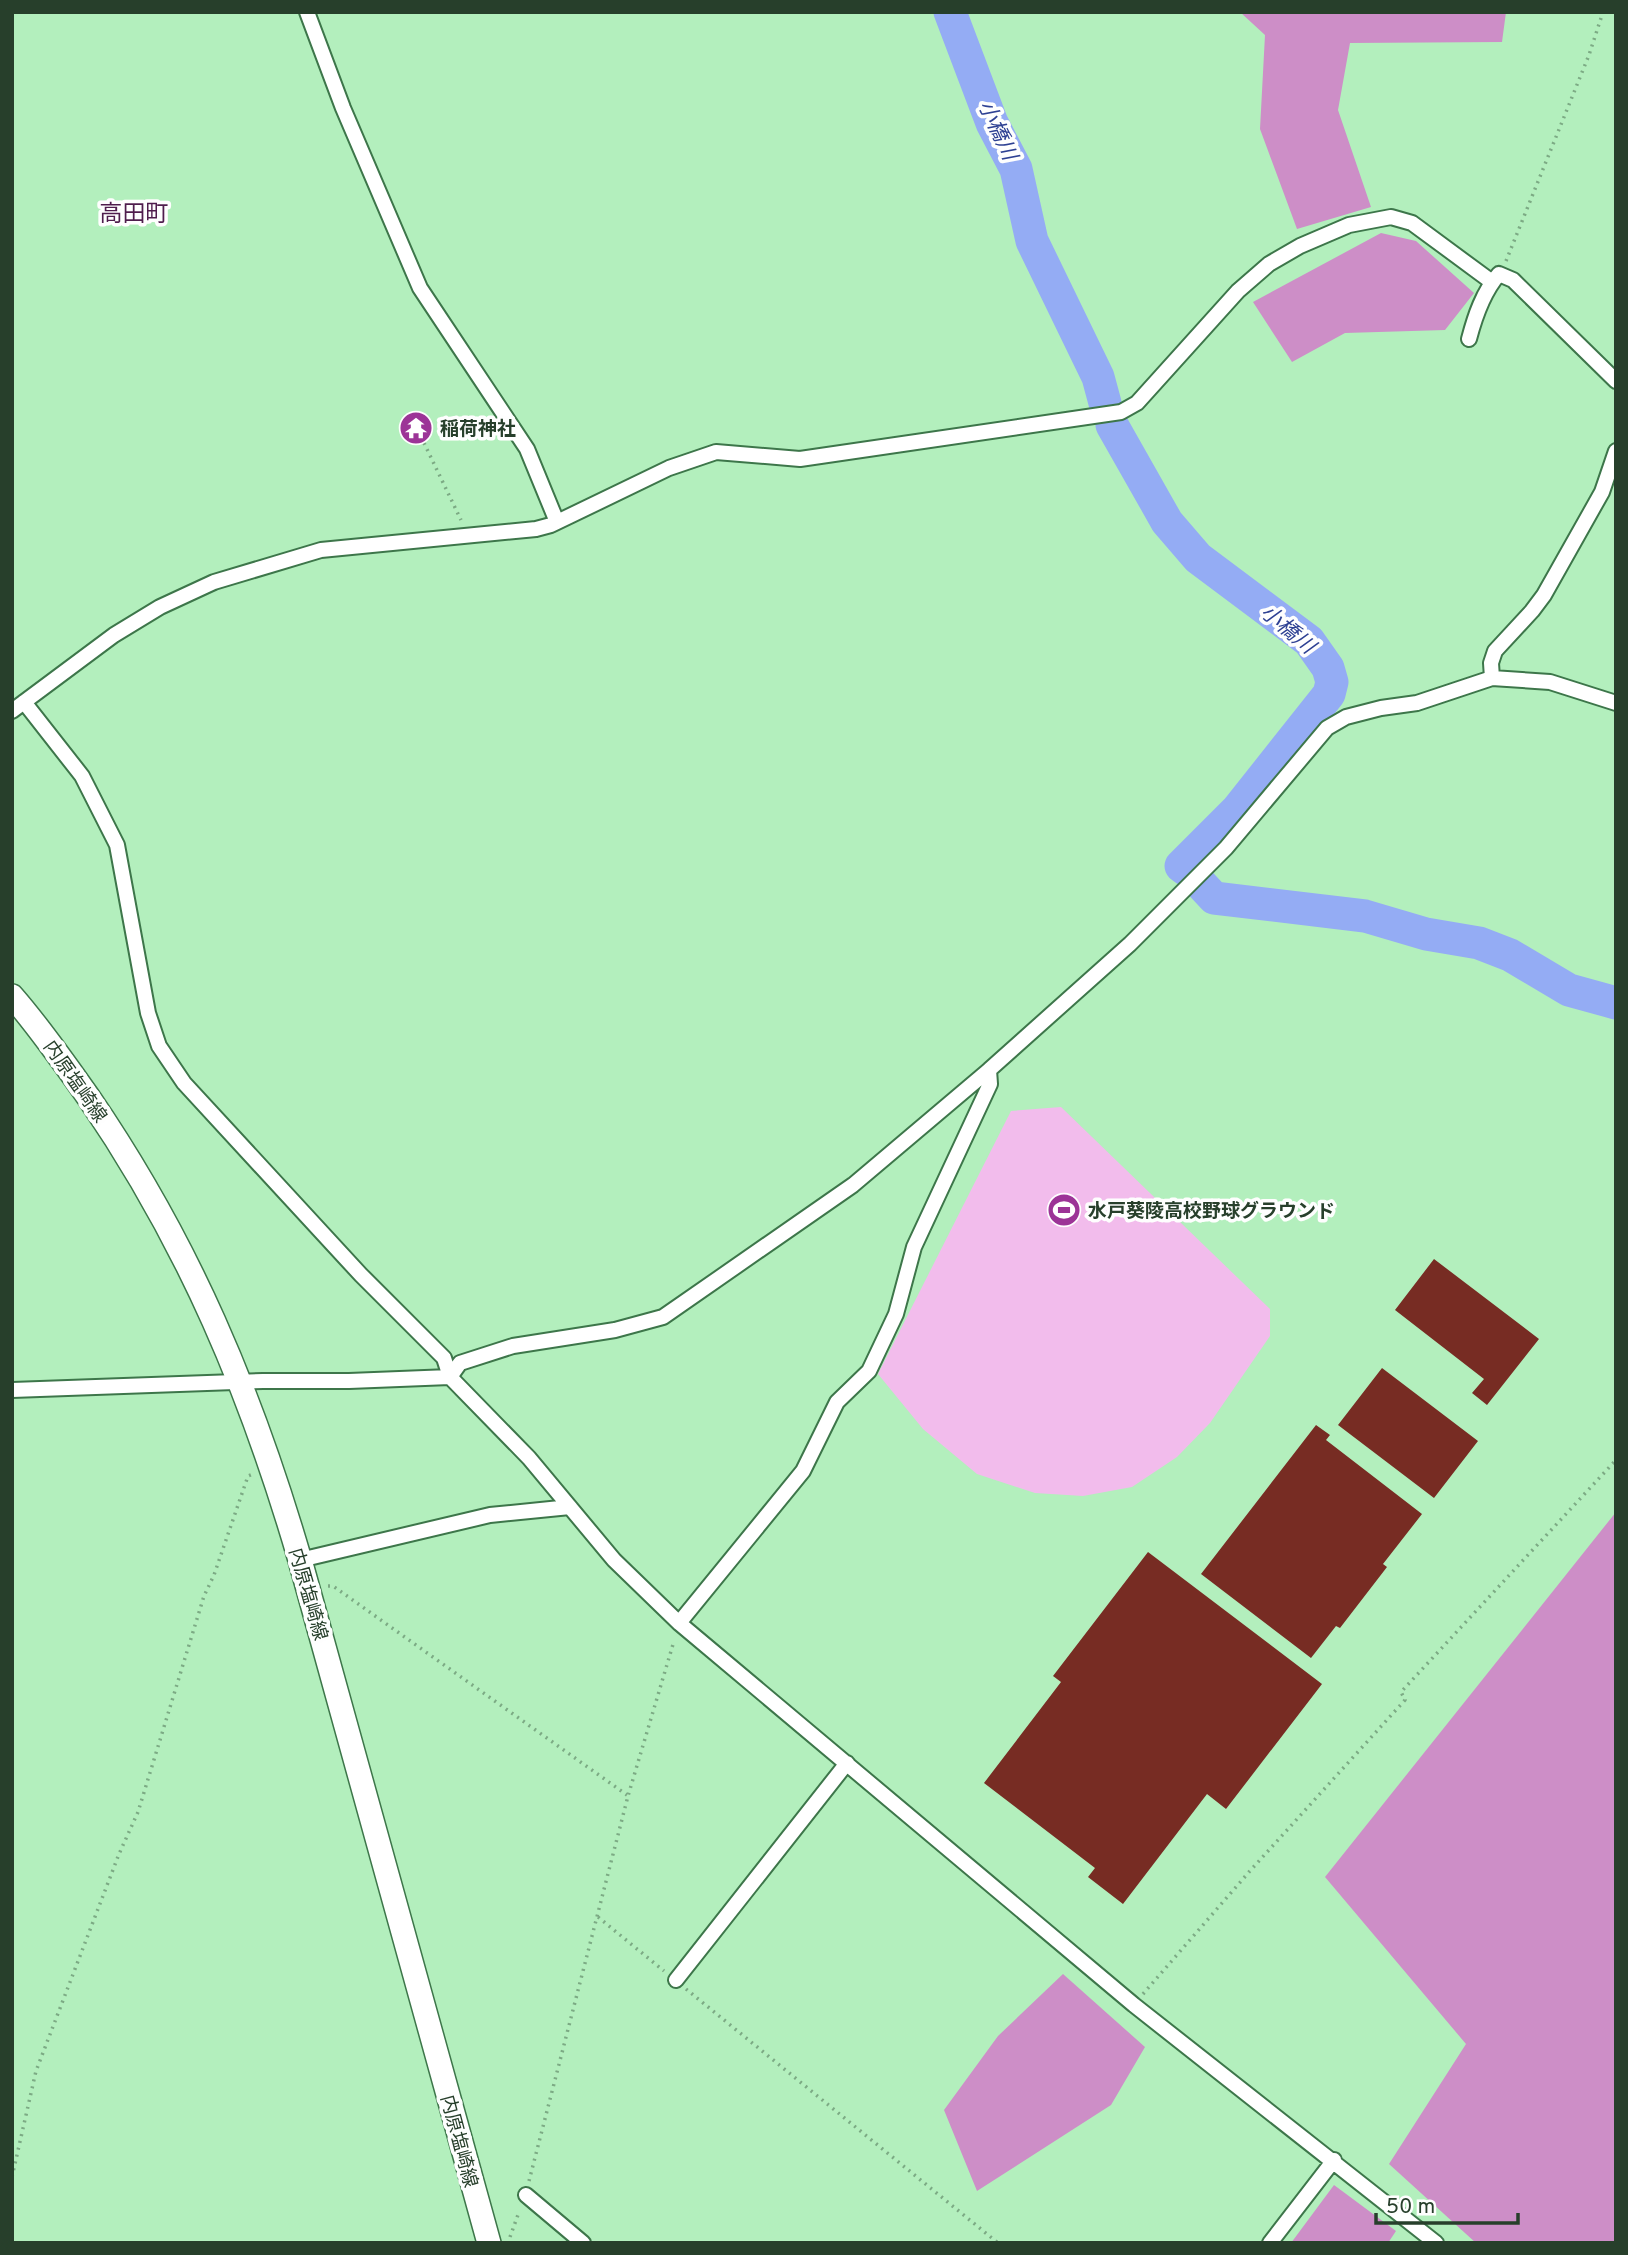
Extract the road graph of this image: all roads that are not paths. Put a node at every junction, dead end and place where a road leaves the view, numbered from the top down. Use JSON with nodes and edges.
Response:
{"nodes":[{"id":1,"x":307,"y":12,"type":"edge"},
{"id":2,"x":1495,"y":278,"type":"junction"},
{"id":3,"x":1469,"y":339,"type":"dead end"},
{"id":4,"x":1616,"y":381,"type":"edge"},
{"id":5,"x":1616,"y":451,"type":"edge"},
{"id":6,"x":557,"y":522,"type":"junction"},
{"id":7,"x":1492,"y":678,"type":"junction"},
{"id":8,"x":1616,"y":703,"type":"edge"},
{"id":9,"x":18,"y":706,"type":"edge"},
{"id":10,"x":12,"y":996,"type":"edge"},
{"id":11,"x":989,"y":1070,"type":"junction"},
{"id":12,"x":450,"y":1377,"type":"junction"},
{"id":13,"x":241,"y":1382,"type":"junction"},
{"id":14,"x":12,"y":1390,"type":"edge"},
{"id":15,"x":570,"y":1507,"type":"junction"},
{"id":16,"x":300,"y":1560,"type":"junction"},
{"id":17,"x":679,"y":1623,"type":"junction"},
{"id":18,"x":847,"y":1763,"type":"junction"},
{"id":19,"x":676,"y":1980,"type":"road end"},
{"id":20,"x":1334,"y":2160,"type":"junction"},
{"id":21,"x":526,"y":2195,"type":"road end"},
{"id":22,"x":489,"y":2243,"type":"edge"},
{"id":23,"x":583,"y":2243,"type":"edge"},
{"id":24,"x":1270,"y":2243,"type":"edge"},
{"id":25,"x":1436,"y":2243,"type":"edge"}],
"edges":[{"from":1,"to":6,"type":"street"},
{"from":2,"to":3,"type":"street"},
{"from":2,"to":4,"type":"street"},
{"from":2,"to":6,"type":"street"},
{"from":5,"to":7,"type":"street"},
{"from":6,"to":9,"type":"street"},
{"from":7,"to":8,"type":"street"},
{"from":7,"to":11,"type":"street"},
{"from":9,"to":12,"type":"street"},
{"from":10,"to":13,"type":"main road","name":"内原塩崎線"},
{"from":11,"to":12,"type":"street"},
{"from":11,"to":17,"type":"street"},
{"from":12,"to":13,"type":"street"},
{"from":12,"to":15,"type":"street"},
{"from":13,"to":14,"type":"street"},
{"from":13,"to":16,"type":"main road","name":"内原塩崎線"},
{"from":15,"to":16,"type":"street"},
{"from":15,"to":17,"type":"street"},
{"from":16,"to":22,"type":"main road","name":"内原塩崎線"},
{"from":17,"to":18,"type":"street"},
{"from":18,"to":19,"type":"street"},
{"from":18,"to":20,"type":"street"},
{"from":20,"to":24,"type":"street"},
{"from":20,"to":25,"type":"street"},
{"from":21,"to":23,"type":"street"}]}
